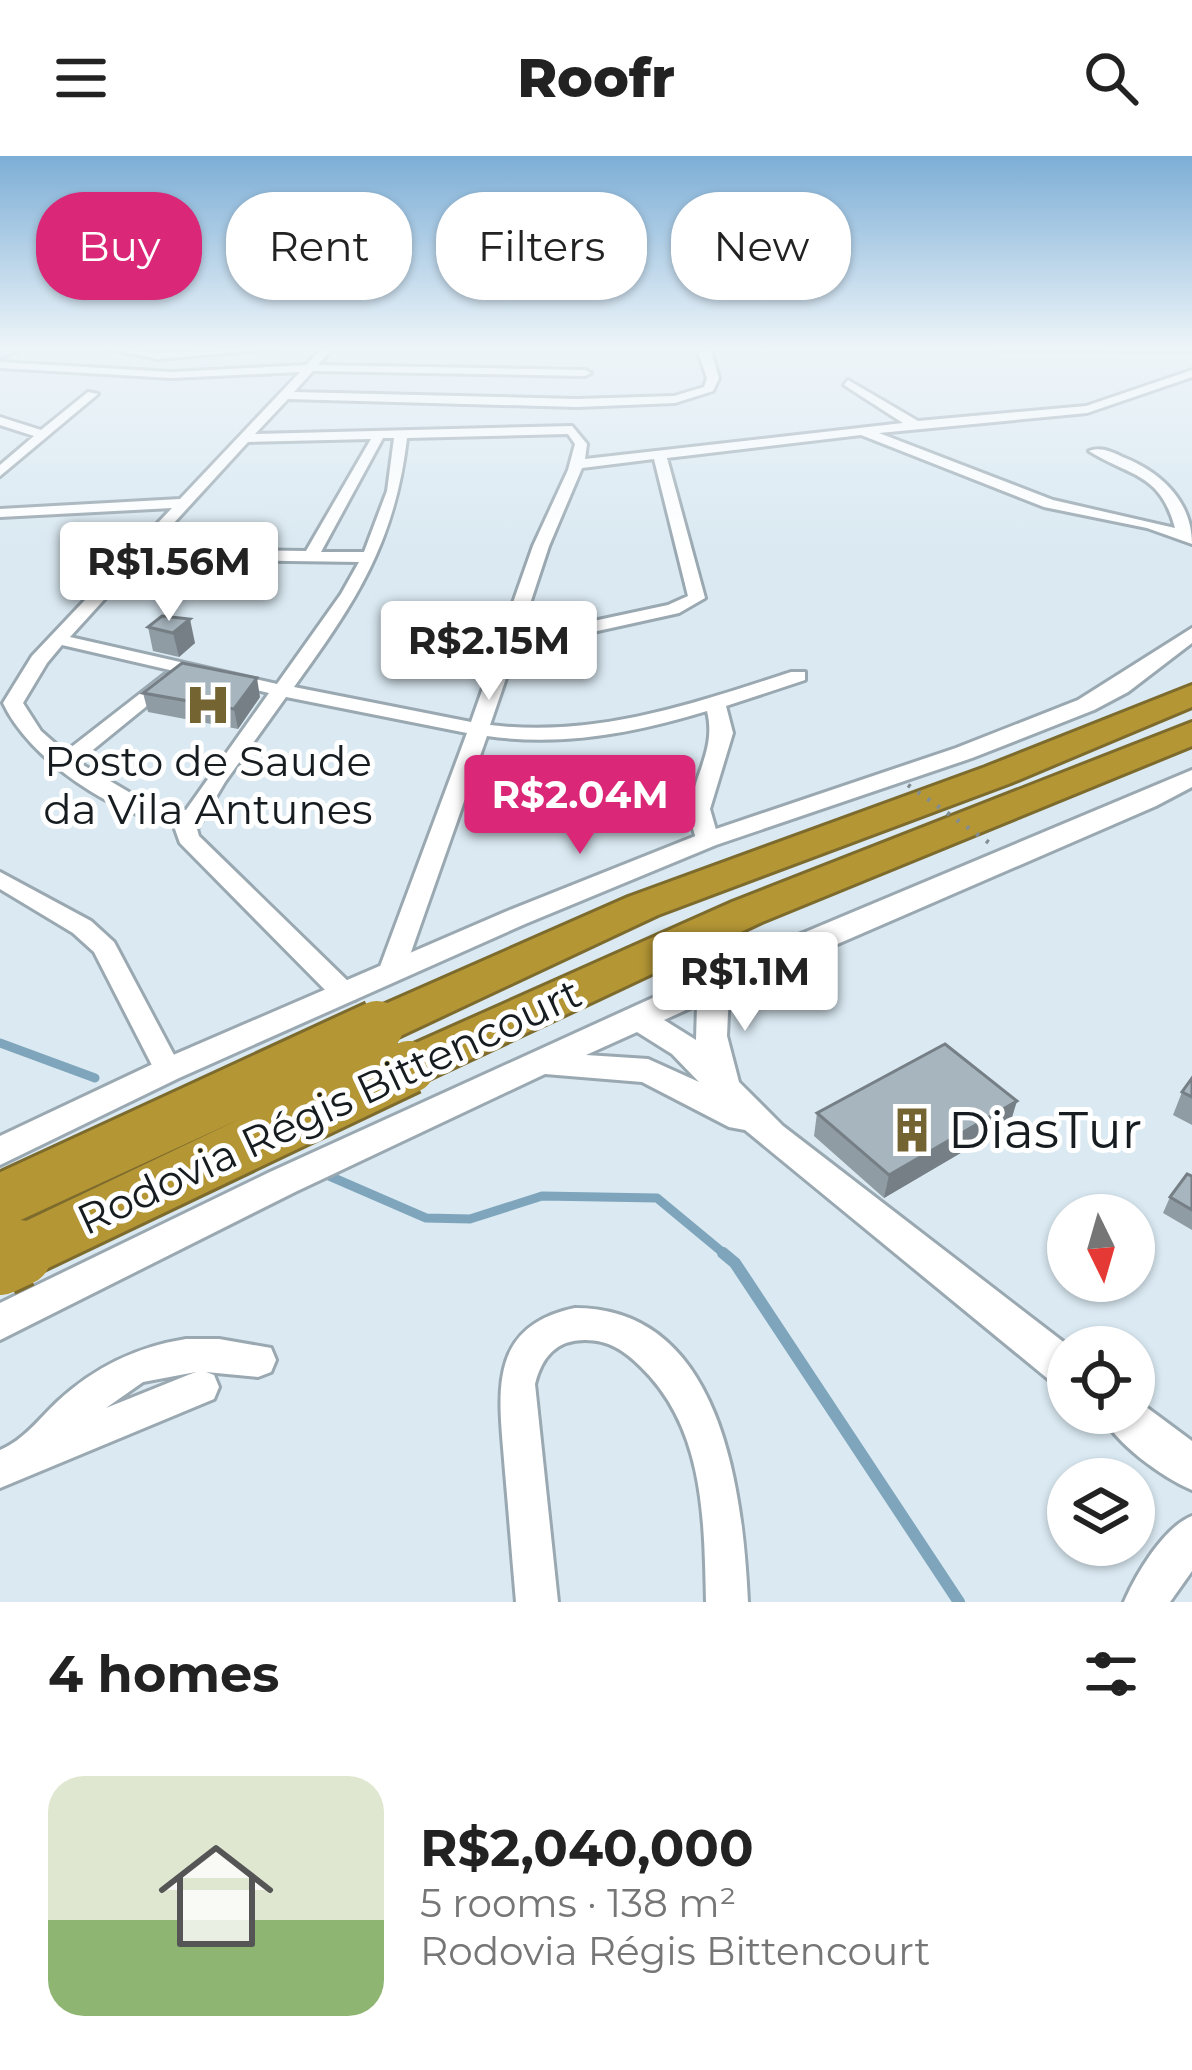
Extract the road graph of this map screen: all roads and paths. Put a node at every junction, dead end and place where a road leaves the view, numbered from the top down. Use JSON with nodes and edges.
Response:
{"nodes":[{"id":1,"x":65,"y":414,"type":"edge"},
{"id":2,"x":268,"y":414,"type":"edge"},
{"id":3,"x":575,"y":414,"type":"edge"},
{"id":4,"x":899,"y":414,"type":"edge"},
{"id":5,"x":1029,"y":414,"type":"edge"},
{"id":6,"x":0,"y":421,"type":"edge"},
{"id":7,"x":916,"y":425,"type":"junction"},
{"id":8,"x":572,"y":430,"type":"junction"},
{"id":9,"x":864,"y":432,"type":"junction"},
{"id":10,"x":40,"y":434,"type":"junction"},
{"id":11,"x":401,"y":434,"type":"junction"},
{"id":12,"x":379,"y":435,"type":"junction"},
{"id":13,"x":247,"y":438,"type":"junction"},
{"id":14,"x":1096,"y":451,"type":"dead end"},
{"id":15,"x":661,"y":455,"type":"junction"},
{"id":16,"x":579,"y":464,"type":"junction"},
{"id":17,"x":0,"y":472,"type":"edge"},
{"id":18,"x":186,"y":503,"type":"junction"},
{"id":19,"x":0,"y":513,"type":"edge"},
{"id":20,"x":1188,"y":536,"type":"edge"},
{"id":21,"x":139,"y":554,"type":"junction"},
{"id":22,"x":311,"y":556,"type":"junction"},
{"id":23,"x":368,"y":557,"type":"junction"},
{"id":24,"x":1192,"y":634,"type":"edge"},
{"id":25,"x":58,"y":639,"type":"junction"},
{"id":26,"x":512,"y":644,"type":"junction"},
{"id":27,"x":182,"y":670,"type":"junction"},
{"id":28,"x":798,"y":676,"type":"dead end"},
{"id":29,"x":283,"y":691,"type":"junction"},
{"id":30,"x":1192,"y":695,"type":"edge"},
{"id":31,"x":715,"y":703,"type":"junction"},
{"id":32,"x":481,"y":730,"type":"junction"},
{"id":33,"x":1192,"y":733,"type":"edge"},
{"id":34,"x":66,"y":761,"type":"junction"},
{"id":35,"x":1192,"y":777,"type":"edge"},
{"id":36,"x":908,"y":785,"type":"dead end"},
{"id":37,"x":192,"y":817,"type":"junction"},
{"id":38,"x":707,"y":840,"type":"junction"},
{"id":39,"x":995,"y":848,"type":"dead end"},
{"id":40,"x":0,"y":879,"type":"edge"},
{"id":41,"x":391,"y":972,"type":"junction"},
{"id":42,"x":714,"y":982,"type":"junction"},
{"id":43,"x":638,"y":1018,"type":"junction"},
{"id":44,"x":388,"y":1051,"type":"junction"},
{"id":45,"x":542,"y":1064,"type":"junction"},
{"id":46,"x":168,"y":1070,"type":"junction"},
{"id":47,"x":724,"y":1087,"type":"junction"},
{"id":48,"x":771,"y":1135,"type":"junction"},
{"id":49,"x":11,"y":1146,"type":"edge"},
{"id":50,"x":0,"y":1201,"type":"edge"},
{"id":51,"x":0,"y":1262,"type":"edge"},
{"id":52,"x":82,"y":1280,"type":"junction"},
{"id":53,"x":0,"y":1322,"type":"edge"},
{"id":54,"x":1047,"y":1353,"type":"edge"},
{"id":55,"x":258,"y":1360,"type":"dead end"},
{"id":56,"x":201,"y":1387,"type":"dead end"},
{"id":57,"x":1149,"y":1434,"type":"edge"},
{"id":58,"x":16,"y":1462,"type":"edge"},
{"id":59,"x":1192,"y":1468,"type":"edge"},
{"id":60,"x":1192,"y":1536,"type":"edge"},
{"id":61,"x":536,"y":1602,"type":"edge"},
{"id":62,"x":727,"y":1602,"type":"edge"},
{"id":63,"x":1145,"y":1602,"type":"edge"}],
"edges":[{"from":1,"to":10,"type":"street"},
{"from":2,"to":13,"type":"street"},
{"from":3,"to":8,"type":"street"},
{"from":4,"to":7,"type":"street"},
{"from":5,"to":7,"type":"street"},
{"from":6,"to":10,"type":"street"},
{"from":7,"to":9,"type":"street"},
{"from":8,"to":11,"type":"street"},
{"from":8,"to":16,"type":"street"},
{"from":9,"to":15,"type":"street"},
{"from":9,"to":20,"type":"street"},
{"from":10,"to":17,"type":"street"},
{"from":11,"to":12,"type":"street"},
{"from":11,"to":23,"type":"street"},
{"from":12,"to":13,"type":"street"},
{"from":12,"to":22,"type":"street"},
{"from":13,"to":18,"type":"street"},
{"from":14,"to":20,"type":"street"},
{"from":15,"to":16,"type":"street"},
{"from":15,"to":26,"type":"street"},
{"from":16,"to":26,"type":"street"},
{"from":18,"to":19,"type":"street"},
{"from":18,"to":21,"type":"street"},
{"from":21,"to":22,"type":"street"},
{"from":21,"to":25,"type":"street"},
{"from":22,"to":23,"type":"street"},
{"from":23,"to":29,"type":"street"},
{"from":24,"to":38,"type":"street"},
{"from":25,"to":27,"type":"street"},
{"from":25,"to":34,"type":"street"},
{"from":26,"to":32,"type":"street"},
{"from":27,"to":29,"type":"street"},
{"from":27,"to":34,"type":"street"},
{"from":28,"to":31,"type":"street"},
{"from":29,"to":32,"type":"street"},
{"from":29,"to":37,"type":"street"},
{"from":30,"to":44,"type":"highway","name":"Rodovia Régis Bittencourt"},
{"from":31,"to":32,"type":"street"},
{"from":31,"to":38,"type":"street"},
{"from":32,"to":41,"type":"street"},
{"from":33,"to":44,"type":"highway","name":"Rodovia Régis Bittencourt"},
{"from":34,"to":37,"type":"street"},
{"from":35,"to":42,"type":"street"},
{"from":36,"to":39,"type":"path","bridge":true},
{"from":37,"to":44,"type":"street"},
{"from":38,"to":41,"type":"street"},
{"from":40,"to":46,"type":"street"},
{"from":41,"to":44,"type":"street"},
{"from":42,"to":43,"type":"street"},
{"from":42,"to":47,"type":"street"},
{"from":43,"to":45,"type":"street"},
{"from":43,"to":47,"type":"street"},
{"from":44,"to":45,"type":"street"},
{"from":44,"to":46,"type":"street"},
{"from":44,"to":50,"type":"highway","name":"Rodovia Régis Bittencourt","bridge":true},
{"from":44,"to":51,"type":"highway","name":"Rodovia Régis Bittencourt","bridge":true},
{"from":44,"to":52,"type":"street"},
{"from":45,"to":48,"type":"street"},
{"from":46,"to":49,"type":"street"},
{"from":47,"to":48,"type":"street"},
{"from":48,"to":54,"type":"street"},
{"from":49,"to":52,"type":"street"},
{"from":52,"to":53,"type":"street"},
{"from":55,"to":58,"type":"street"},
{"from":56,"to":58,"type":"street"},
{"from":57,"to":59,"type":"street"},
{"from":60,"to":63,"type":"street"},
{"from":61,"to":62,"type":"street"}]}
